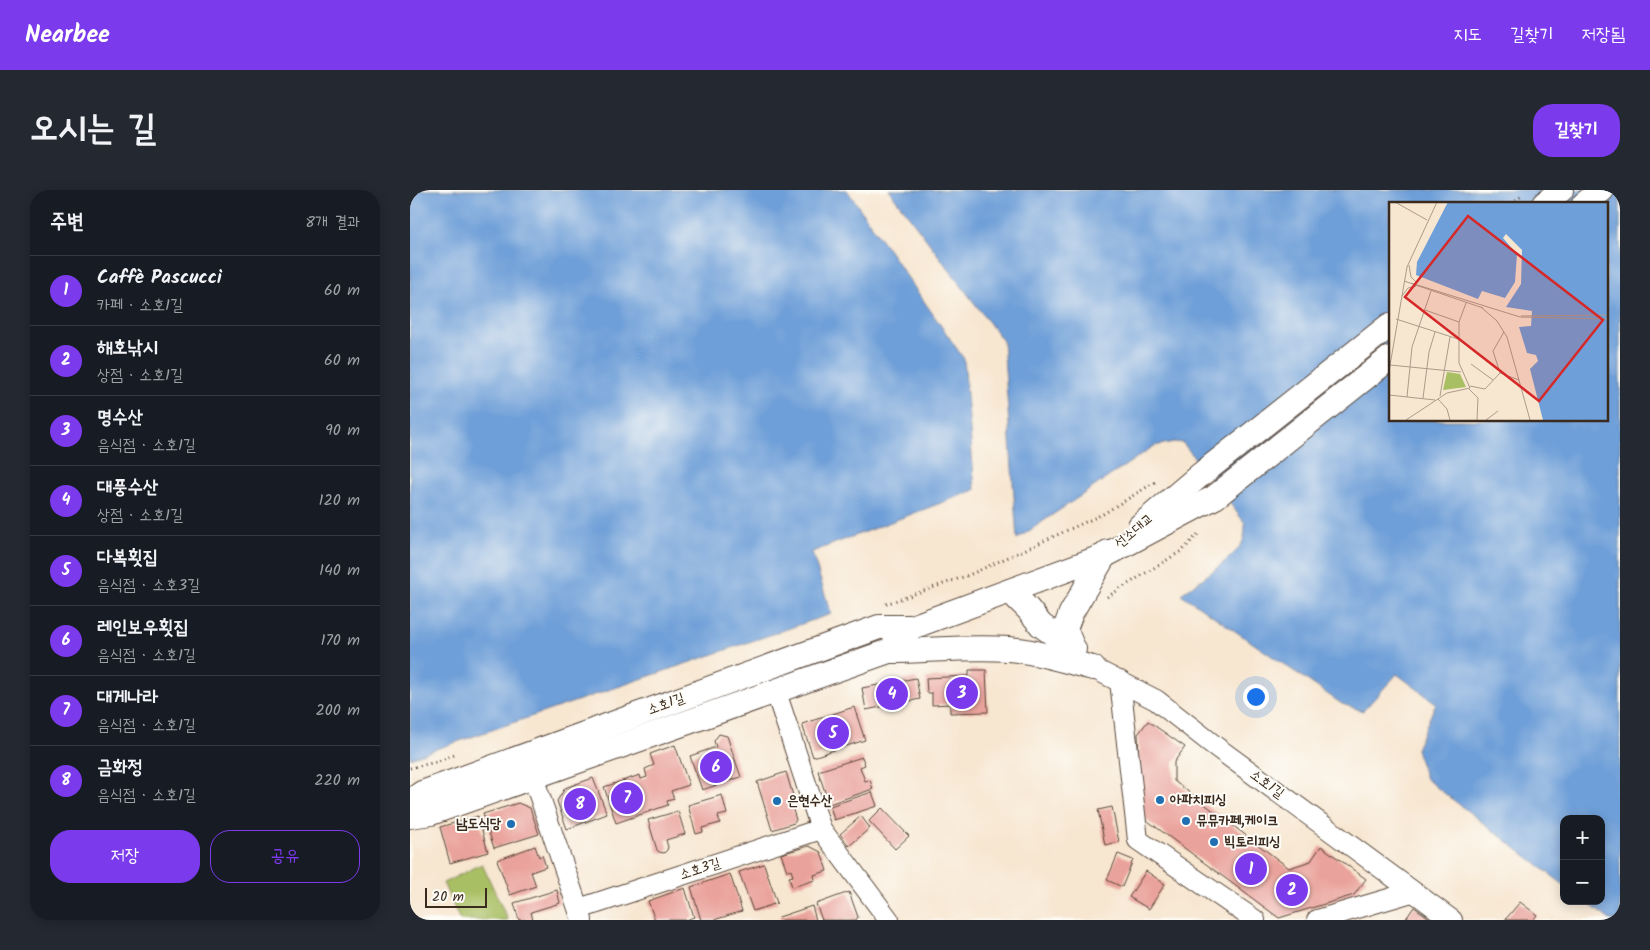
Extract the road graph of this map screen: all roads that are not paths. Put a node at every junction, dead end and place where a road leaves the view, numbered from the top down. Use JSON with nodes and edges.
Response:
{"nodes":[{"id":1,"x":1561,"y":190,"type":"edge"},
{"id":2,"x":1602,"y":190,"type":"edge"},
{"id":3,"x":1546,"y":202,"type":"edge"},
{"id":4,"x":1587,"y":202,"type":"edge"},
{"id":5,"x":1389,"y":326,"type":"edge"},
{"id":6,"x":1389,"y":359,"type":"edge"},
{"id":7,"x":1104,"y":556,"type":"junction"},
{"id":8,"x":1010,"y":591,"type":"junction"},
{"id":9,"x":912,"y":627,"type":"junction"},
{"id":10,"x":1073,"y":648,"type":"junction"},
{"id":11,"x":889,"y":651,"type":"junction"},
{"id":12,"x":1093,"y":668,"type":"junction"},
{"id":13,"x":1120,"y":680,"type":"junction"},
{"id":14,"x":776,"y":692,"type":"junction"},
{"id":15,"x":533,"y":777,"type":"junction"},
{"id":16,"x":417,"y":803,"type":"edge"},
{"id":17,"x":821,"y":829,"type":"junction"},
{"id":18,"x":410,"y":831,"type":"edge"},
{"id":19,"x":1412,"y":892,"type":"junction"},
{"id":20,"x":580,"y":915,"type":"edge"},
{"id":21,"x":889,"y":920,"type":"edge"},
{"id":22,"x":1255,"y":920,"type":"edge"},
{"id":23,"x":1318,"y":920,"type":"edge"},
{"id":24,"x":1452,"y":920,"type":"edge"}],
"edges":[{"from":1,"to":3,"type":"street"},
{"from":2,"to":4,"type":"street"},
{"from":5,"to":7,"type":"street","name":"선소대교"},
{"from":6,"to":7,"type":"street","name":"선소대교"},
{"from":7,"to":8,"type":"street","name":"소호1길"},
{"from":7,"to":10,"type":"street"},
{"from":8,"to":9,"type":"street","name":"소호1길"},
{"from":8,"to":10,"type":"street"},
{"from":9,"to":11,"type":"street","name":"소호1길"},
{"from":9,"to":16,"type":"street","name":"소호1길"},
{"from":10,"to":12,"type":"street"},
{"from":11,"to":12,"type":"street"},
{"from":11,"to":14,"type":"street","name":"소호1길"},
{"from":12,"to":13,"type":"street","name":"소호1길"},
{"from":13,"to":19,"type":"street","name":"소호1길"},
{"from":13,"to":22,"type":"street"},
{"from":14,"to":15,"type":"street","name":"소호1길"},
{"from":14,"to":17,"type":"street"},
{"from":15,"to":16,"type":"street","name":"소호1길"},
{"from":15,"to":20,"type":"street"},
{"from":16,"to":18,"type":"street"},
{"from":17,"to":20,"type":"street","name":"소호3길"},
{"from":17,"to":21,"type":"street"},
{"from":19,"to":23,"type":"street"},
{"from":19,"to":24,"type":"street","name":"소호1길"}]}
